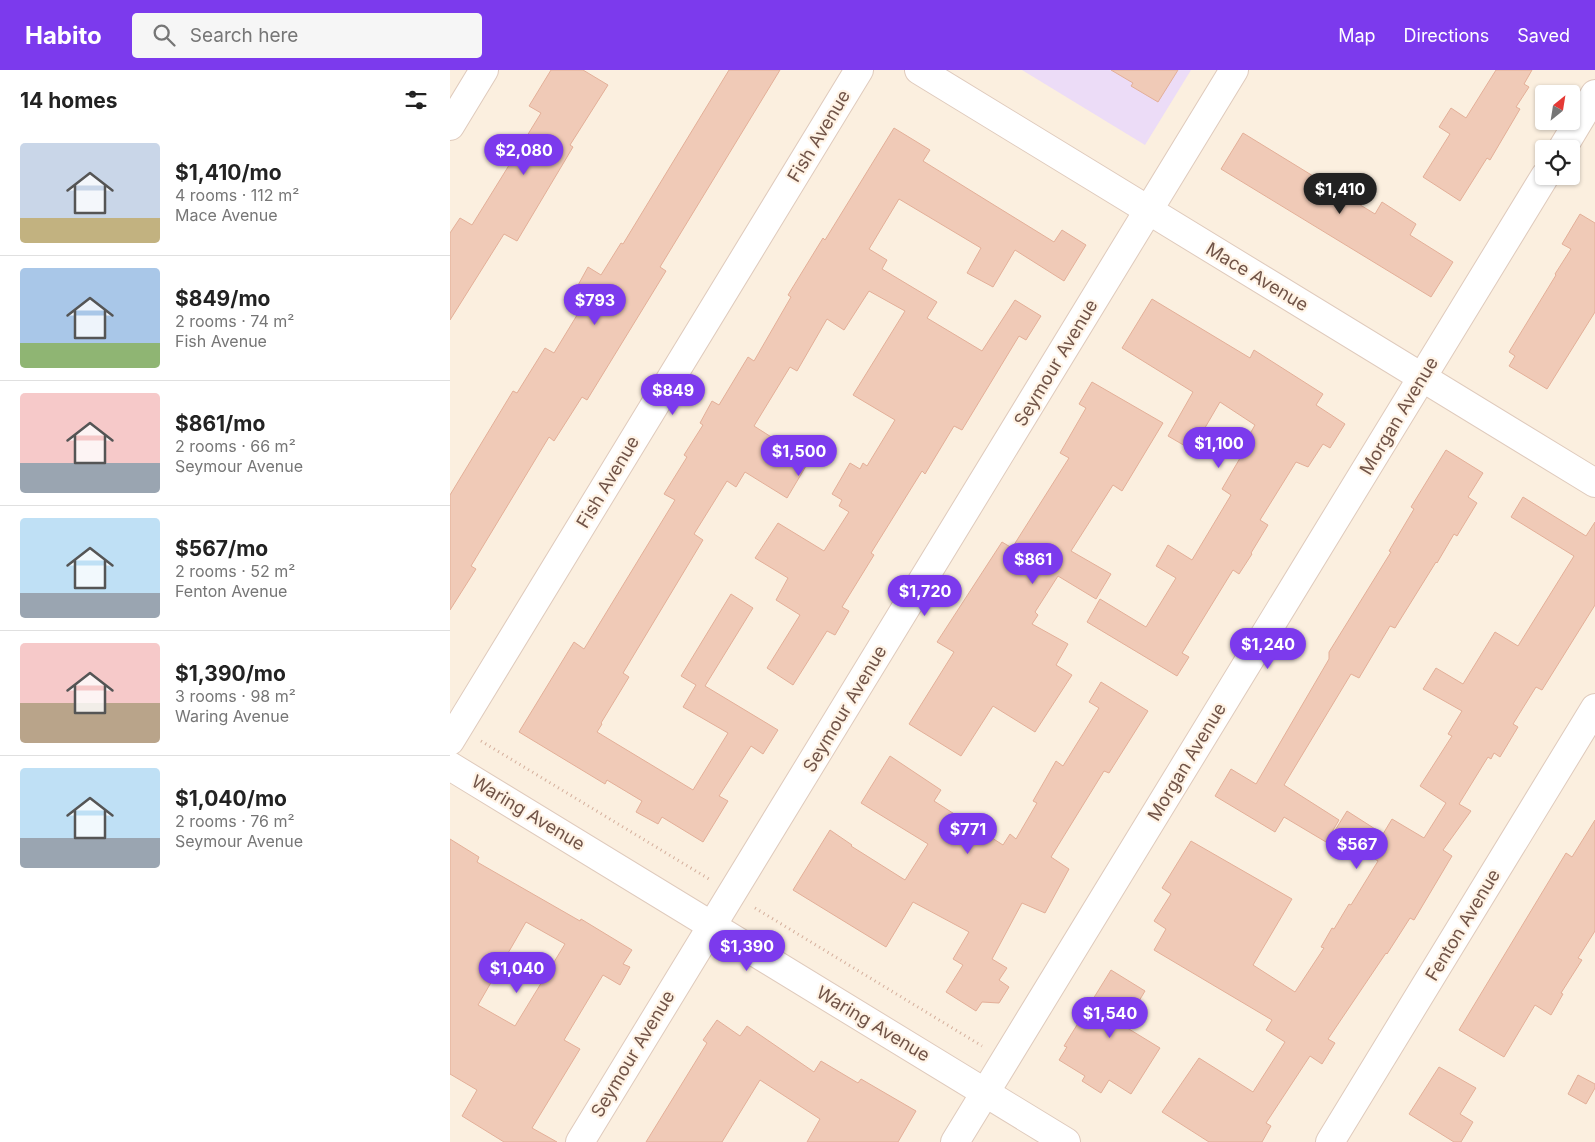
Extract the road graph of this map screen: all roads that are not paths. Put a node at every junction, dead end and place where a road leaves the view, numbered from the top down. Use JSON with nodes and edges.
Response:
{"nodes":[{"id":1,"x":484,"y":70,"type":"edge"},
{"id":2,"x":860,"y":70,"type":"edge"},
{"id":3,"x":919,"y":70,"type":"edge"},
{"id":4,"x":1234,"y":70,"type":"edge"},
{"id":5,"x":1595,"y":94,"type":"edge"},
{"id":6,"x":450,"y":126,"type":"edge"},
{"id":7,"x":1567,"y":140,"type":"edge"},
{"id":8,"x":1539,"y":185,"type":"edge"},
{"id":9,"x":1149,"y":211,"type":"junction"},
{"id":10,"x":1422,"y":377,"type":"junction"},
{"id":11,"x":1595,"y":483,"type":"edge"},
{"id":12,"x":1595,"y":708,"type":"edge"},
{"id":13,"x":463,"y":739,"type":"edge"},
{"id":14,"x":450,"y":766,"type":"edge"},
{"id":15,"x":712,"y":926,"type":"junction"},
{"id":16,"x":985,"y":1092,"type":"junction"},
{"id":17,"x":580,"y":1142,"type":"edge"},
{"id":18,"x":955,"y":1142,"type":"edge"},
{"id":19,"x":1066,"y":1142,"type":"edge"},
{"id":20,"x":1330,"y":1142,"type":"edge"}],
"edges":[{"from":1,"to":6,"type":"street"},
{"from":2,"to":13,"type":"street","name":"Fish Avenue"},
{"from":3,"to":9,"type":"street","name":"Mace Avenue"},
{"from":4,"to":9,"type":"street","name":"Seymour Avenue"},
{"from":5,"to":7,"type":"street"},
{"from":8,"to":10,"type":"street","name":"Morgan Avenue"},
{"from":9,"to":10,"type":"street","name":"Mace Avenue"},
{"from":9,"to":15,"type":"street","name":"Seymour Avenue"},
{"from":10,"to":11,"type":"street","name":"Mace Avenue"},
{"from":10,"to":16,"type":"street","name":"Morgan Avenue"},
{"from":12,"to":20,"type":"street","name":"Fenton Avenue"},
{"from":14,"to":15,"type":"street","name":"Waring Avenue"},
{"from":15,"to":16,"type":"street","name":"Waring Avenue"},
{"from":15,"to":17,"type":"street","name":"Seymour Avenue"},
{"from":16,"to":18,"type":"street","name":"Morgan Avenue"},
{"from":16,"to":19,"type":"street","name":"Waring Avenue"}]}
